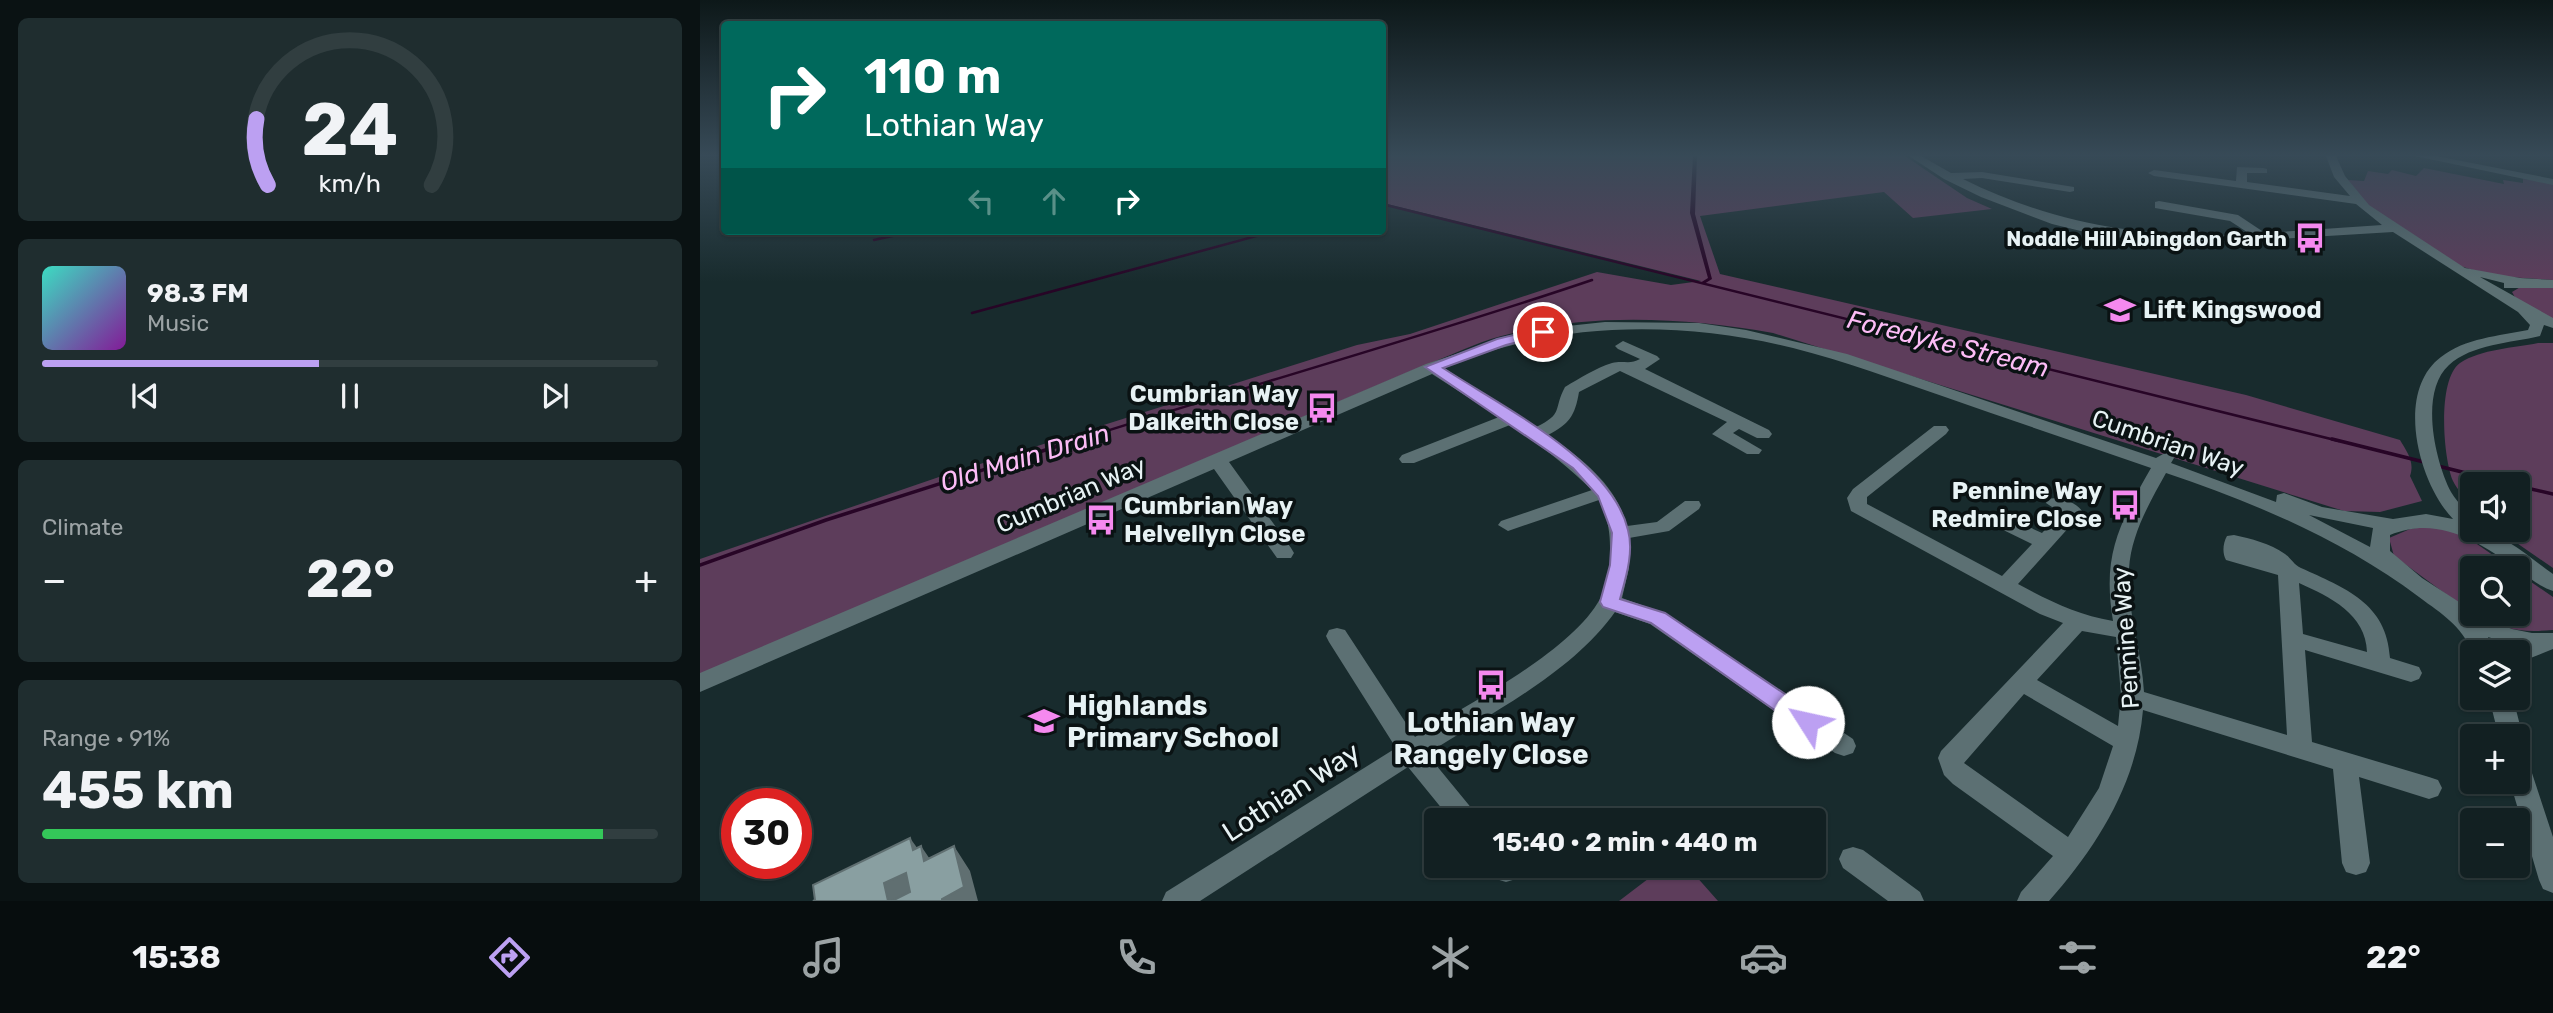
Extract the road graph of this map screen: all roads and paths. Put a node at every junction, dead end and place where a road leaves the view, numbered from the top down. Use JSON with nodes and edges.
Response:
{"nodes":[{"id":1,"x":1987,"y":198,"type":"edge"},
{"id":2,"x":2334,"y":198,"type":"edge"},
{"id":3,"x":2355,"y":198,"type":"edge"},
{"id":4,"x":2357,"y":201,"type":"junction"},
{"id":5,"x":2159,"y":205,"type":"dead end"},
{"id":6,"x":2393,"y":228,"type":"junction"},
{"id":7,"x":2262,"y":236,"type":"junction"},
{"id":8,"x":2446,"y":262,"type":"junction"},
{"id":9,"x":2520,"y":282,"type":"junction"},
{"id":10,"x":2553,"y":284,"type":"edge"},
{"id":11,"x":2504,"y":299,"type":"junction"},
{"id":12,"x":2525,"y":312,"type":"junction"},
{"id":13,"x":2553,"y":324,"type":"edge"},
{"id":14,"x":2553,"y":337,"type":"edge"},
{"id":15,"x":2512,"y":338,"type":"junction"},
{"id":16,"x":1623,"y":346,"type":"dead end"},
{"id":17,"x":1432,"y":367,"type":"junction"},
{"id":18,"x":1633,"y":369,"type":"junction"},
{"id":19,"x":1510,"y":419,"type":"junction"},
{"id":20,"x":1738,"y":422,"type":"junction"},
{"id":21,"x":1940,"y":430,"type":"dead end"},
{"id":22,"x":1763,"y":434,"type":"dead end"},
{"id":23,"x":1534,"y":435,"type":"junction"},
{"id":24,"x":1753,"y":450,"type":"dead end"},
{"id":25,"x":1215,"y":459,"type":"junction"},
{"id":26,"x":1408,"y":459,"type":"dead end"},
{"id":27,"x":2163,"y":462,"type":"junction"},
{"id":28,"x":2437,"y":474,"type":"junction"},
{"id":29,"x":1604,"y":493,"type":"junction"},
{"id":30,"x":2055,"y":503,"type":"dead end"},
{"id":31,"x":1692,"y":505,"type":"dead end"},
{"id":32,"x":2460,"y":507,"type":"edge"},
{"id":33,"x":1996,"y":519,"type":"dead end"},
{"id":34,"x":2401,"y":522,"type":"junction"},
{"id":35,"x":1508,"y":525,"type":"dead end"},
{"id":36,"x":1620,"y":533,"type":"junction"},
{"id":37,"x":2045,"y":542,"type":"junction"},
{"id":38,"x":2493,"y":542,"type":"edge"},
{"id":39,"x":2497,"y":545,"type":"junction"},
{"id":40,"x":1284,"y":553,"type":"dead end"},
{"id":41,"x":2398,"y":571,"type":"junction"},
{"id":42,"x":2553,"y":584,"type":"edge"},
{"id":43,"x":2005,"y":585,"type":"junction"},
{"id":44,"x":1610,"y":602,"type":"junction"},
{"id":45,"x":2454,"y":612,"type":"junction"},
{"id":46,"x":2078,"y":621,"type":"junction"},
{"id":47,"x":2126,"y":631,"type":"junction"},
{"id":48,"x":1337,"y":636,"type":"dead end"},
{"id":49,"x":2294,"y":639,"type":"junction"},
{"id":50,"x":2478,"y":640,"type":"edge"},
{"id":51,"x":2549,"y":642,"type":"edge"},
{"id":52,"x":2530,"y":650,"type":"edge"},
{"id":53,"x":2379,"y":662,"type":"junction"},
{"id":54,"x":2411,"y":673,"type":"dead end"},
{"id":55,"x":700,"y":682,"type":"edge"},
{"id":56,"x":2021,"y":682,"type":"junction"},
{"id":57,"x":2133,"y":698,"type":"junction"},
{"id":58,"x":2128,"y":743,"type":"junction"},
{"id":59,"x":1844,"y":746,"type":"dead end"},
{"id":60,"x":2300,"y":748,"type":"junction"},
{"id":61,"x":1412,"y":750,"type":"junction"},
{"id":62,"x":2345,"y":763,"type":"junction"},
{"id":63,"x":2429,"y":789,"type":"dead end"},
{"id":64,"x":2526,"y":794,"type":"edge"},
{"id":65,"x":1456,"y":808,"type":"edge"},
{"id":66,"x":2072,"y":855,"type":"junction"},
{"id":67,"x":1853,"y":859,"type":"dead end"},
{"id":68,"x":2356,"y":863,"type":"dead end"},
{"id":69,"x":2553,"y":880,"type":"edge"},
{"id":70,"x":1176,"y":901,"type":"edge"},
{"id":71,"x":1910,"y":901,"type":"edge"},
{"id":72,"x":2031,"y":901,"type":"edge"}],
"edges":[{"from":1,"to":7,"type":"street"},
{"from":2,"to":4,"type":"street"},
{"from":3,"to":4,"type":"street"},
{"from":4,"to":6,"type":"street"},
{"from":5,"to":7,"type":"street"},
{"from":6,"to":7,"type":"street"},
{"from":6,"to":8,"type":"street"},
{"from":8,"to":9,"type":"street"},
{"from":8,"to":11,"type":"street"},
{"from":9,"to":10,"type":"street"},
{"from":9,"to":11,"type":"street"},
{"from":11,"to":12,"type":"street"},
{"from":12,"to":13,"type":"street"},
{"from":12,"to":15,"type":"street"},
{"from":14,"to":15,"type":"street"},
{"from":15,"to":28,"type":"street"},
{"from":16,"to":18,"type":"street"},
{"from":17,"to":19,"type":"street","name":"Lothian Way"},
{"from":17,"to":25,"type":"street","name":"Cumbrian Way"},
{"from":17,"to":27,"type":"street","name":"Cumbrian Way"},
{"from":18,"to":20,"type":"street"},
{"from":18,"to":23,"type":"street"},
{"from":19,"to":23,"type":"street","name":"Lothian Way"},
{"from":19,"to":26,"type":"street"},
{"from":20,"to":22,"type":"street"},
{"from":20,"to":24,"type":"street"},
{"from":21,"to":43,"type":"street"},
{"from":23,"to":29,"type":"street","name":"Lothian Way"},
{"from":25,"to":40,"type":"street"},
{"from":25,"to":55,"type":"street","name":"Cumbrian Way"},
{"from":27,"to":34,"type":"street","name":"Cumbrian Way"},
{"from":27,"to":41,"type":"street","name":"Cumbrian Way"},
{"from":27,"to":47,"type":"street","name":"Pennine Way"},
{"from":28,"to":32,"type":"street"},
{"from":28,"to":34,"type":"street"},
{"from":29,"to":35,"type":"street"},
{"from":29,"to":36,"type":"street","name":"Lothian Way"},
{"from":30,"to":37,"type":"street"},
{"from":31,"to":36,"type":"street"},
{"from":33,"to":37,"type":"street"},
{"from":34,"to":39,"type":"street","name":"Cumbrian Way"},
{"from":34,"to":41,"type":"street"},
{"from":36,"to":44,"type":"street","name":"Lothian Way"},
{"from":37,"to":43,"type":"street"},
{"from":38,"to":39,"type":"street"},
{"from":39,"to":42,"type":"street"},
{"from":41,"to":45,"type":"street"},
{"from":43,"to":46,"type":"street"},
{"from":44,"to":59,"type":"street"},
{"from":44,"to":61,"type":"street","name":"Lothian Way"},
{"from":45,"to":50,"type":"street"},
{"from":45,"to":51,"type":"street"},
{"from":46,"to":47,"type":"street"},
{"from":46,"to":56,"type":"street"},
{"from":47,"to":57,"type":"street","name":"Pennine Way"},
{"from":48,"to":61,"type":"street"},
{"from":49,"to":53,"type":"street"},
{"from":49,"to":53,"type":"street"},
{"from":49,"to":60,"type":"street"},
{"from":51,"to":52,"type":"street"},
{"from":53,"to":54,"type":"street"},
{"from":56,"to":58,"type":"street","name":"Pennine Way"},
{"from":56,"to":66,"type":"street"},
{"from":57,"to":58,"type":"street","name":"Pennine Way"},
{"from":57,"to":60,"type":"street"},
{"from":58,"to":66,"type":"street","name":"Pennine Way"},
{"from":60,"to":62,"type":"street"},
{"from":61,"to":65,"type":"street"},
{"from":61,"to":70,"type":"street","name":"Lothian Way"},
{"from":62,"to":63,"type":"street"},
{"from":62,"to":68,"type":"street"},
{"from":64,"to":69,"type":"street"},
{"from":66,"to":72,"type":"street","name":"Pennine Way"},
{"from":67,"to":71,"type":"street"}]}
